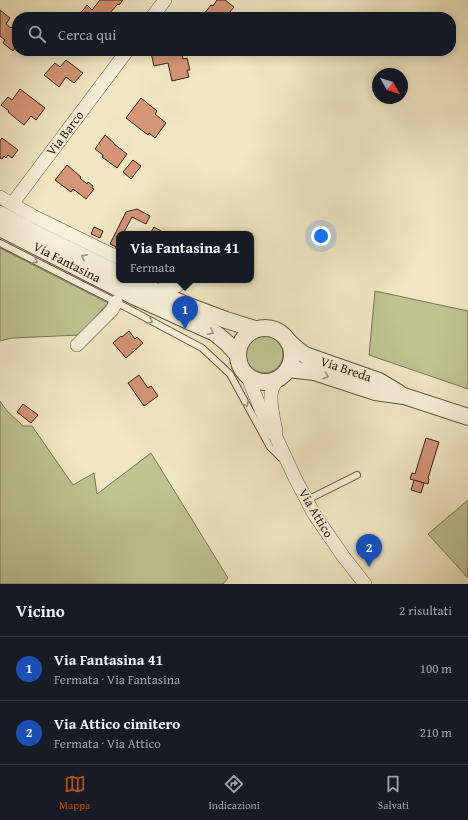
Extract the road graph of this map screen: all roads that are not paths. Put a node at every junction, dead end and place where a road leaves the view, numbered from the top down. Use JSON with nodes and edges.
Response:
{"nodes":[{"id":1,"x":165,"y":0,"type":"edge"},
{"id":2,"x":156,"y":12,"type":"edge"},
{"id":3,"x":122,"y":56,"type":"edge"},
{"id":4,"x":0,"y":197,"type":"edge"},
{"id":5,"x":6,"y":209,"type":"edge"},
{"id":6,"x":0,"y":228,"type":"edge"},
{"id":7,"x":0,"y":243,"type":"edge"},
{"id":8,"x":116,"y":257,"type":"edge"},
{"id":9,"x":116,"y":273,"type":"edge"},
{"id":10,"x":138,"y":283,"type":"edge"},
{"id":11,"x":170,"y":283,"type":"edge"},
{"id":12,"x":177,"y":286,"type":"dead end"},
{"id":13,"x":116,"y":302,"type":"junction"},
{"id":14,"x":255,"y":329,"type":"junction"},
{"id":15,"x":289,"y":342,"type":"junction"},
{"id":16,"x":77,"y":345,"type":"dead end"},
{"id":17,"x":237,"y":354,"type":"junction"},
{"id":18,"x":283,"y":374,"type":"junction"},
{"id":19,"x":247,"y":375,"type":"junction"},
{"id":20,"x":404,"y":396,"type":"junction"},
{"id":21,"x":468,"y":417,"type":"edge"},
{"id":22,"x":276,"y":437,"type":"junction"},
{"id":23,"x":290,"y":466,"type":"junction"},
{"id":24,"x":357,"y":475,"type":"dead end"},
{"id":25,"x":307,"y":500,"type":"junction"},
{"id":26,"x":365,"y":584,"type":"edge"}],
"edges":[{"from":1,"to":2,"type":"street"},
{"from":3,"to":5,"type":"street","name":"Via Barco"},
{"from":4,"to":5,"type":"street"},
{"from":5,"to":8,"type":"street"},
{"from":9,"to":5,"type":"street","name":"Via Fantasina","one_way":true},
{"from":6,"to":17,"type":"street","name":"Via Fantasina","one_way":true},
{"from":7,"to":13,"type":"lane","one_way":true},
{"from":10,"to":14,"type":"street"},
{"from":11,"to":12,"type":"street"},
{"from":13,"to":16,"type":"street"},
{"from":13,"to":23,"type":"lane","one_way":true},
{"from":14,"to":15,"type":"street","name":"Via Breda"},
{"from":14,"to":17,"type":"street"},
{"from":15,"to":18,"type":"street"},
{"from":15,"to":20,"type":"street","name":"Via Breda"},
{"from":17,"to":19,"type":"street"},
{"from":18,"to":19,"type":"street","name":"Via Breda"},
{"from":18,"to":20,"type":"street","name":"Via Breda","one_way":true},
{"from":18,"to":22,"type":"street","name":"Via Attico"},
{"from":19,"to":22,"type":"street","name":"Via Attico"},
{"from":20,"to":21,"type":"street","name":"Via Breda"},
{"from":22,"to":23,"type":"street","name":"Via Attico"},
{"from":23,"to":25,"type":"street","name":"Via Attico"},
{"from":24,"to":25,"type":"lane"},
{"from":25,"to":26,"type":"street","name":"Via Attico"}]}
